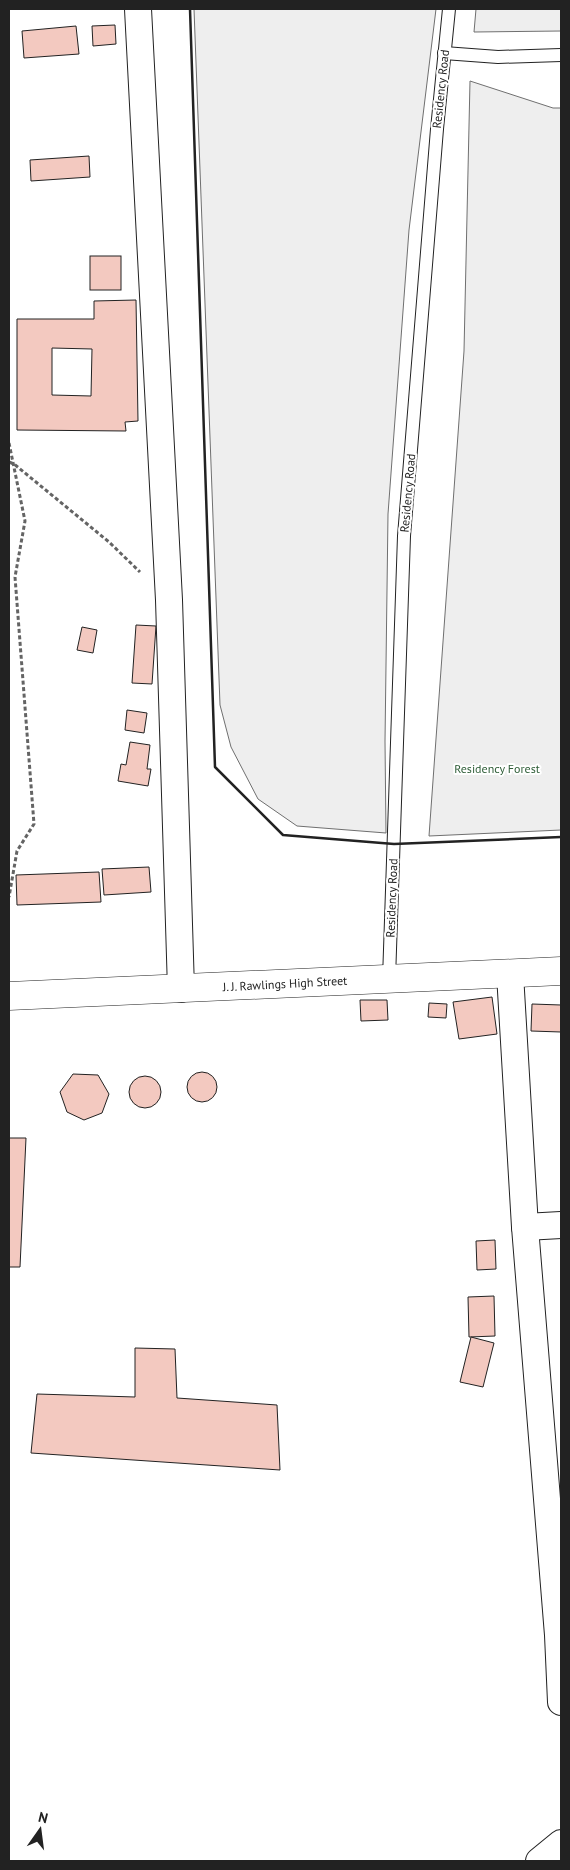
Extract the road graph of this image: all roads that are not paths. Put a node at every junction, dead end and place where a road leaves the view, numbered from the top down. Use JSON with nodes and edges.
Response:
{"nodes":[{"id":1,"x":138,"y":9,"type":"edge"},
{"id":2,"x":449,"y":9,"type":"edge"},
{"id":3,"x":444,"y":54,"type":"junction"},
{"id":4,"x":561,"y":55,"type":"edge"},
{"id":5,"x":561,"y":971,"type":"edge"},
{"id":6,"x":510,"y":974,"type":"junction"},
{"id":7,"x":389,"y":979,"type":"junction"},
{"id":8,"x":181,"y":988,"type":"junction"},
{"id":9,"x":9,"y":996,"type":"edge"},
{"id":10,"x":561,"y":1225,"type":"edge"},
{"id":11,"x":525,"y":1227,"type":"junction"},
{"id":12,"x":560,"y":1635,"type":"edge"},
{"id":13,"x":561,"y":1702,"type":"edge"},
{"id":14,"x":561,"y":1843,"type":"edge"},
{"id":15,"x":538,"y":1861,"type":"edge"}],
"edges":[{"from":1,"to":8,"type":"street"},
{"from":2,"to":3,"type":"lane","name":"Residency Road"},
{"from":3,"to":4,"type":"lane"},
{"from":3,"to":7,"type":"lane","name":"Residency Road"},
{"from":5,"to":6,"type":"main road","name":"J. J. Rawlings High Street"},
{"from":6,"to":7,"type":"main road","name":"J. J. Rawlings High Street"},
{"from":6,"to":11,"type":"street"},
{"from":7,"to":8,"type":"main road","name":"J. J. Rawlings High Street"},
{"from":8,"to":9,"type":"main road","name":"J. J. Rawlings High Street"},
{"from":10,"to":11,"type":"street"},
{"from":11,"to":12,"type":"street"},
{"from":12,"to":13,"type":"street"},
{"from":14,"to":15,"type":"street"}]}
